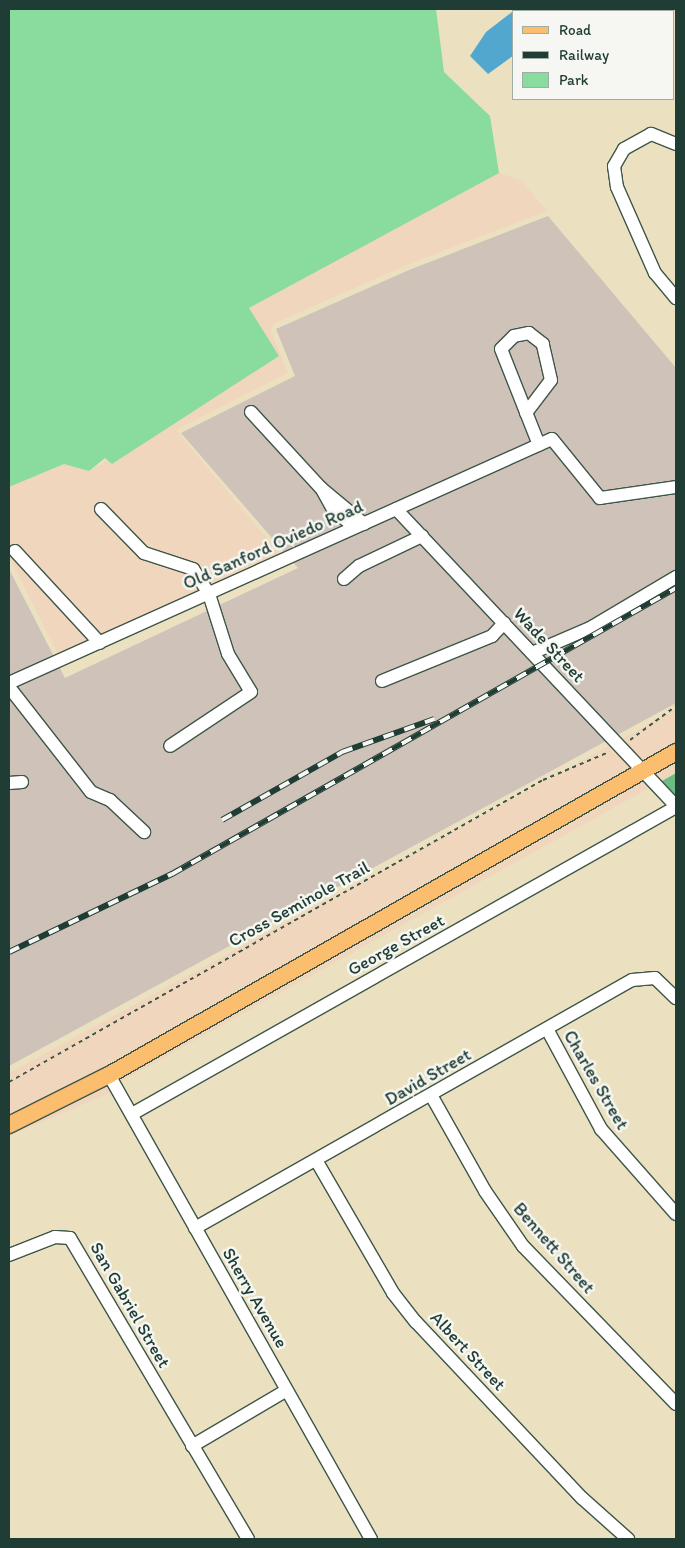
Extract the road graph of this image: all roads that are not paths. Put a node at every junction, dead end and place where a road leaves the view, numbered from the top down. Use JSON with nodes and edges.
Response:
{"nodes":[{"id":1,"x":676,"y":144,"type":"edge"},
{"id":2,"x":674,"y":294,"type":"edge"},
{"id":3,"x":251,"y":412,"type":"dead end"},
{"id":4,"x":526,"y":413,"type":"junction"},
{"id":5,"x":539,"y":445,"type":"junction"},
{"id":6,"x":676,"y":487,"type":"edge"},
{"id":7,"x":101,"y":509,"type":"dead end"},
{"id":8,"x":396,"y":509,"type":"junction"},
{"id":9,"x":360,"y":526,"type":"junction"},
{"id":10,"x":422,"y":536,"type":"junction"},
{"id":11,"x":15,"y":551,"type":"dead end"},
{"id":12,"x":676,"y":577,"type":"edge"},
{"id":13,"x":344,"y":579,"type":"dead end"},
{"id":14,"x":209,"y":594,"type":"junction"},
{"id":15,"x":504,"y":622,"type":"junction"},
{"id":16,"x":100,"y":643,"type":"junction"},
{"id":17,"x":532,"y":653,"type":"junction"},
{"id":18,"x":382,"y":681,"type":"dead end"},
{"id":19,"x":9,"y":685,"type":"edge"},
{"id":20,"x":170,"y":746,"type":"dead end"},
{"id":21,"x":676,"y":752,"type":"edge"},
{"id":22,"x":643,"y":770,"type":"junction"},
{"id":23,"x":676,"y":806,"type":"edge"},
{"id":24,"x":144,"y":832,"type":"dead end"},
{"id":25,"x":676,"y":998,"type":"edge"},
{"id":26,"x":547,"y":1029,"type":"junction"},
{"id":27,"x":109,"y":1074,"type":"junction"},
{"id":28,"x":431,"y":1095,"type":"junction"},
{"id":29,"x":132,"y":1114,"type":"junction"},
{"id":30,"x":9,"y":1125,"type":"edge"},
{"id":31,"x":316,"y":1160,"type":"junction"},
{"id":32,"x":676,"y":1214,"type":"edge"},
{"id":33,"x":195,"y":1228,"type":"junction"},
{"id":34,"x":9,"y":1256,"type":"edge"},
{"id":35,"x":286,"y":1390,"type":"junction"},
{"id":36,"x":676,"y":1404,"type":"edge"},
{"id":37,"x":192,"y":1446,"type":"junction"},
{"id":38,"x":621,"y":1537,"type":"edge"},
{"id":39,"x":248,"y":1539,"type":"edge"},
{"id":40,"x":371,"y":1539,"type":"edge"}],
"edges":[{"from":1,"to":2,"type":"street"},
{"from":3,"to":9,"type":"street"},
{"from":4,"to":4,"type":"street"},
{"from":4,"to":5,"type":"street"},
{"from":5,"to":6,"type":"street","name":"Old Sanford Oviedo Road"},
{"from":5,"to":8,"type":"street","name":"Old Sanford Oviedo Road"},
{"from":7,"to":14,"type":"street"},
{"from":8,"to":9,"type":"street","name":"Old Sanford Oviedo Road"},
{"from":8,"to":10,"type":"street","name":"Wade Street"},
{"from":9,"to":14,"type":"street","name":"Old Sanford Oviedo Road"},
{"from":10,"to":13,"type":"street"},
{"from":10,"to":15,"type":"street","name":"Wade Street"},
{"from":11,"to":16,"type":"street"},
{"from":12,"to":17,"type":"street"},
{"from":14,"to":16,"type":"street","name":"Old Sanford Oviedo Road"},
{"from":14,"to":20,"type":"street"},
{"from":15,"to":17,"type":"street","name":"Wade Street"},
{"from":15,"to":18,"type":"street"},
{"from":16,"to":19,"type":"street","name":"Old Sanford Oviedo Road"},
{"from":17,"to":22,"type":"street","name":"Wade Street"},
{"from":19,"to":24,"type":"street"},
{"from":21,"to":22,"type":"main road"},
{"from":22,"to":23,"type":"street","name":"Wade Street"},
{"from":22,"to":27,"type":"main road"},
{"from":23,"to":29,"type":"street","name":"George Street"},
{"from":25,"to":26,"type":"street","name":"David Street"},
{"from":26,"to":28,"type":"street","name":"David Street"},
{"from":26,"to":32,"type":"street","name":"Charles Street"},
{"from":27,"to":29,"type":"street","name":"Sherry Avenue"},
{"from":27,"to":30,"type":"main road"},
{"from":28,"to":31,"type":"street","name":"David Street"},
{"from":28,"to":36,"type":"street","name":"Bennett Street"},
{"from":29,"to":33,"type":"street","name":"Sherry Avenue"},
{"from":31,"to":33,"type":"street","name":"David Street"},
{"from":31,"to":38,"type":"street","name":"Albert Street"},
{"from":33,"to":35,"type":"street","name":"Sherry Avenue"},
{"from":34,"to":37,"type":"street","name":"San Gabriel Street"},
{"from":35,"to":37,"type":"street"},
{"from":35,"to":40,"type":"street","name":"Sherry Avenue"},
{"from":37,"to":39,"type":"street","name":"San Gabriel Street"}]}
